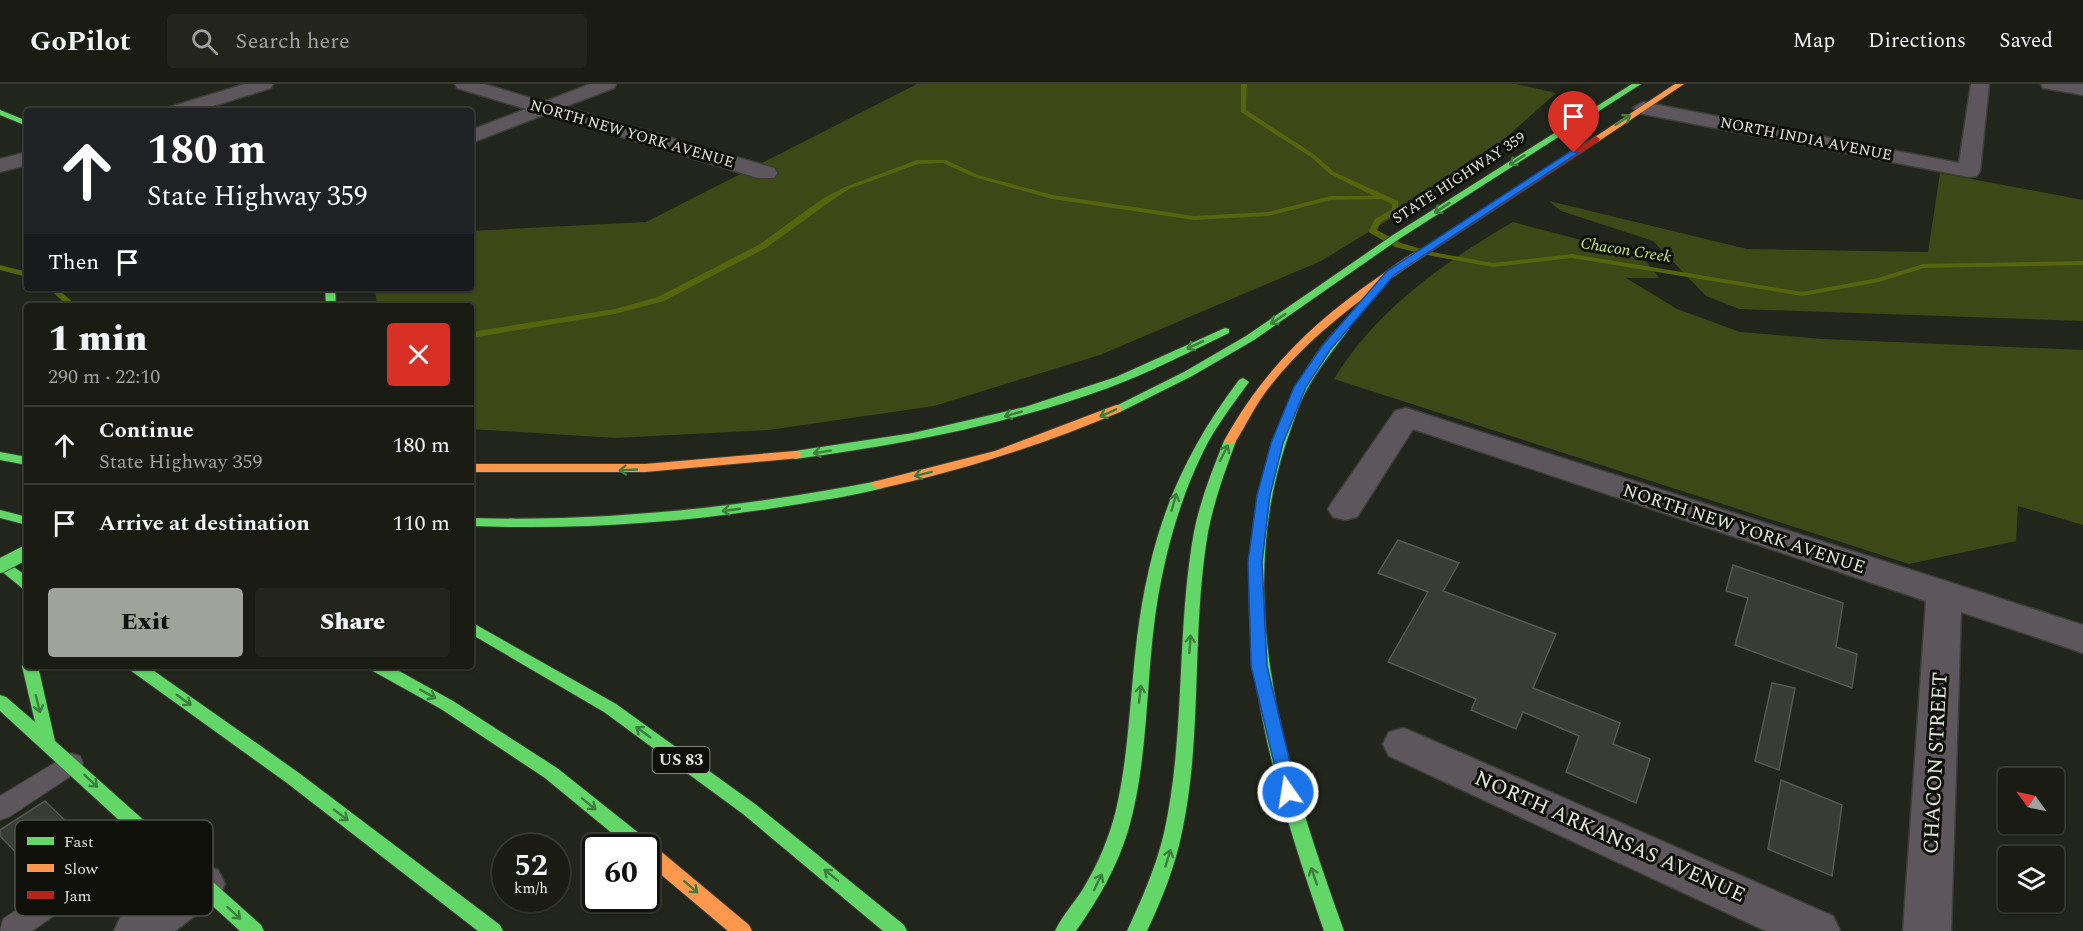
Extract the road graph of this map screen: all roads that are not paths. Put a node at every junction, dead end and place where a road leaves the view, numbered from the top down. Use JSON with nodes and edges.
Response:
{"nodes":[{"id":1,"x":264,"y":84,"type":"edge"},
{"id":2,"x":464,"y":84,"type":"edge"},
{"id":3,"x":607,"y":84,"type":"edge"},
{"id":4,"x":1637,"y":84,"type":"edge"},
{"id":5,"x":1680,"y":84,"type":"edge"},
{"id":6,"x":1980,"y":84,"type":"edge"},
{"id":7,"x":2050,"y":84,"type":"edge"},
{"id":8,"x":2083,"y":89,"type":"edge"},
{"id":9,"x":187,"y":108,"type":"edge"},
{"id":10,"x":1643,"y":108,"type":"junction"},
{"id":11,"x":544,"y":109,"type":"junction"},
{"id":12,"x":0,"y":112,"type":"edge"},
{"id":13,"x":24,"y":123,"type":"edge"},
{"id":14,"x":474,"y":136,"type":"edge"},
{"id":15,"x":24,"y":159,"type":"edge"},
{"id":16,"x":0,"y":166,"type":"edge"},
{"id":17,"x":766,"y":173,"type":"dead end"},
{"id":18,"x":1360,"y":261,"type":"junction"},
{"id":19,"x":1391,"y":273,"type":"junction"},
{"id":20,"x":1268,"y":309,"type":"dead end"},
{"id":21,"x":1238,"y":325,"type":"dead end"},
{"id":22,"x":1292,"y":334,"type":"dead end"},
{"id":23,"x":1254,"y":370,"type":"dead end"},
{"id":24,"x":0,"y":456,"type":"edge"},
{"id":25,"x":24,"y":460,"type":"edge"},
{"id":26,"x":474,"y":468,"type":"edge"},
{"id":27,"x":1345,"y":509,"type":"dead end"},
{"id":28,"x":0,"y":514,"type":"edge"},
{"id":29,"x":24,"y":520,"type":"edge"},
{"id":30,"x":474,"y":522,"type":"edge"},
{"id":31,"x":24,"y":553,"type":"edge"},
{"id":32,"x":0,"y":564,"type":"edge"},
{"id":33,"x":24,"y":582,"type":"edge"},
{"id":34,"x":1944,"y":596,"type":"junction"},
{"id":35,"x":474,"y":629,"type":"edge"},
{"id":36,"x":2083,"y":639,"type":"edge"},
{"id":37,"x":31,"y":669,"type":"edge"},
{"id":38,"x":140,"y":669,"type":"edge"},
{"id":39,"x":382,"y":669,"type":"edge"},
{"id":40,"x":0,"y":701,"type":"edge"},
{"id":41,"x":10,"y":725,"type":"edge"},
{"id":42,"x":47,"y":741,"type":"junction"},
{"id":43,"x":1404,"y":744,"type":"dead end"},
{"id":44,"x":71,"y":763,"type":"junction"},
{"id":45,"x":0,"y":809,"type":"edge"},
{"id":46,"x":133,"y":820,"type":"edge"},
{"id":47,"x":626,"y":834,"type":"edge"},
{"id":48,"x":660,"y":862,"type":"edge"},
{"id":49,"x":213,"y":894,"type":"edge"},
{"id":50,"x":23,"y":916,"type":"edge"},
{"id":51,"x":158,"y":916,"type":"edge"},
{"id":52,"x":10,"y":924,"type":"edge"},
{"id":53,"x":138,"y":931,"type":"edge"},
{"id":54,"x":254,"y":931,"type":"edge"},
{"id":55,"x":492,"y":931,"type":"edge"},
{"id":56,"x":742,"y":931,"type":"edge"},
{"id":57,"x":897,"y":931,"type":"edge"},
{"id":58,"x":1065,"y":931,"type":"edge"},
{"id":59,"x":1137,"y":931,"type":"edge"},
{"id":60,"x":1334,"y":931,"type":"edge"},
{"id":61,"x":1816,"y":931,"type":"edge"},
{"id":62,"x":1927,"y":931,"type":"edge"}],
"edges":[{"from":1,"to":9,"type":"street"},
{"from":2,"to":11,"type":"street","name":"NORTH NEW YORK AVENUE"},
{"from":3,"to":11,"type":"street"},
{"from":4,"to":18,"type":"main road","name":"STATE HIGHWAY 359","one_way":true},
{"from":5,"to":10,"type":"main road"},
{"from":6,"to":10,"type":"street","name":"NORTH INDIA AVENUE"},
{"from":7,"to":8,"type":"street"},
{"from":19,"to":10,"type":"main road","one_way":true},
{"from":11,"to":14,"type":"street"},
{"from":11,"to":17,"type":"street","name":"NORTH NEW YORK AVENUE"},
{"from":12,"to":13,"type":"main road"},
{"from":15,"to":16,"type":"street"},
{"from":18,"to":20,"type":"main road"},
{"from":18,"to":30,"type":"main road","one_way":true},
{"from":19,"to":22,"type":"main road"},
{"from":59,"to":19,"type":"main road","one_way":true},
{"from":60,"to":19,"type":"main road","one_way":true},
{"from":21,"to":26,"type":"main road","one_way":true},
{"from":58,"to":23,"type":"main road","one_way":true},
{"from":24,"to":25,"type":"main road"},
{"from":27,"to":34,"type":"street","name":"NORTH NEW YORK AVENUE"},
{"from":28,"to":29,"type":"main road"},
{"from":31,"to":32,"type":"main road","bridge":true},
{"from":32,"to":33,"type":"main road"},
{"from":34,"to":36,"type":"street","name":"NORTH NEW YORK AVENUE"},
{"from":34,"to":62,"type":"street","name":"CHACON STREET"},
{"from":57,"to":35,"type":"main road","number":"US 83","one_way":true},
{"from":37,"to":42,"type":"main road","one_way":true},
{"from":38,"to":55,"type":"main road","one_way":true},
{"from":39,"to":47,"type":"main road","one_way":true},
{"from":40,"to":41,"type":"main road"},
{"from":41,"to":42,"type":"main road"},
{"from":42,"to":44,"type":"main road"},
{"from":43,"to":61,"type":"street","name":"NORTH ARKANSAS AVENUE"},
{"from":44,"to":45,"type":"lane"},
{"from":44,"to":46,"type":"main road","one_way":true},
{"from":48,"to":56,"type":"main road","one_way":true},
{"from":49,"to":54,"type":"main road","one_way":true},
{"from":50,"to":52,"type":"lane"},
{"from":51,"to":53,"type":"street"}]}
